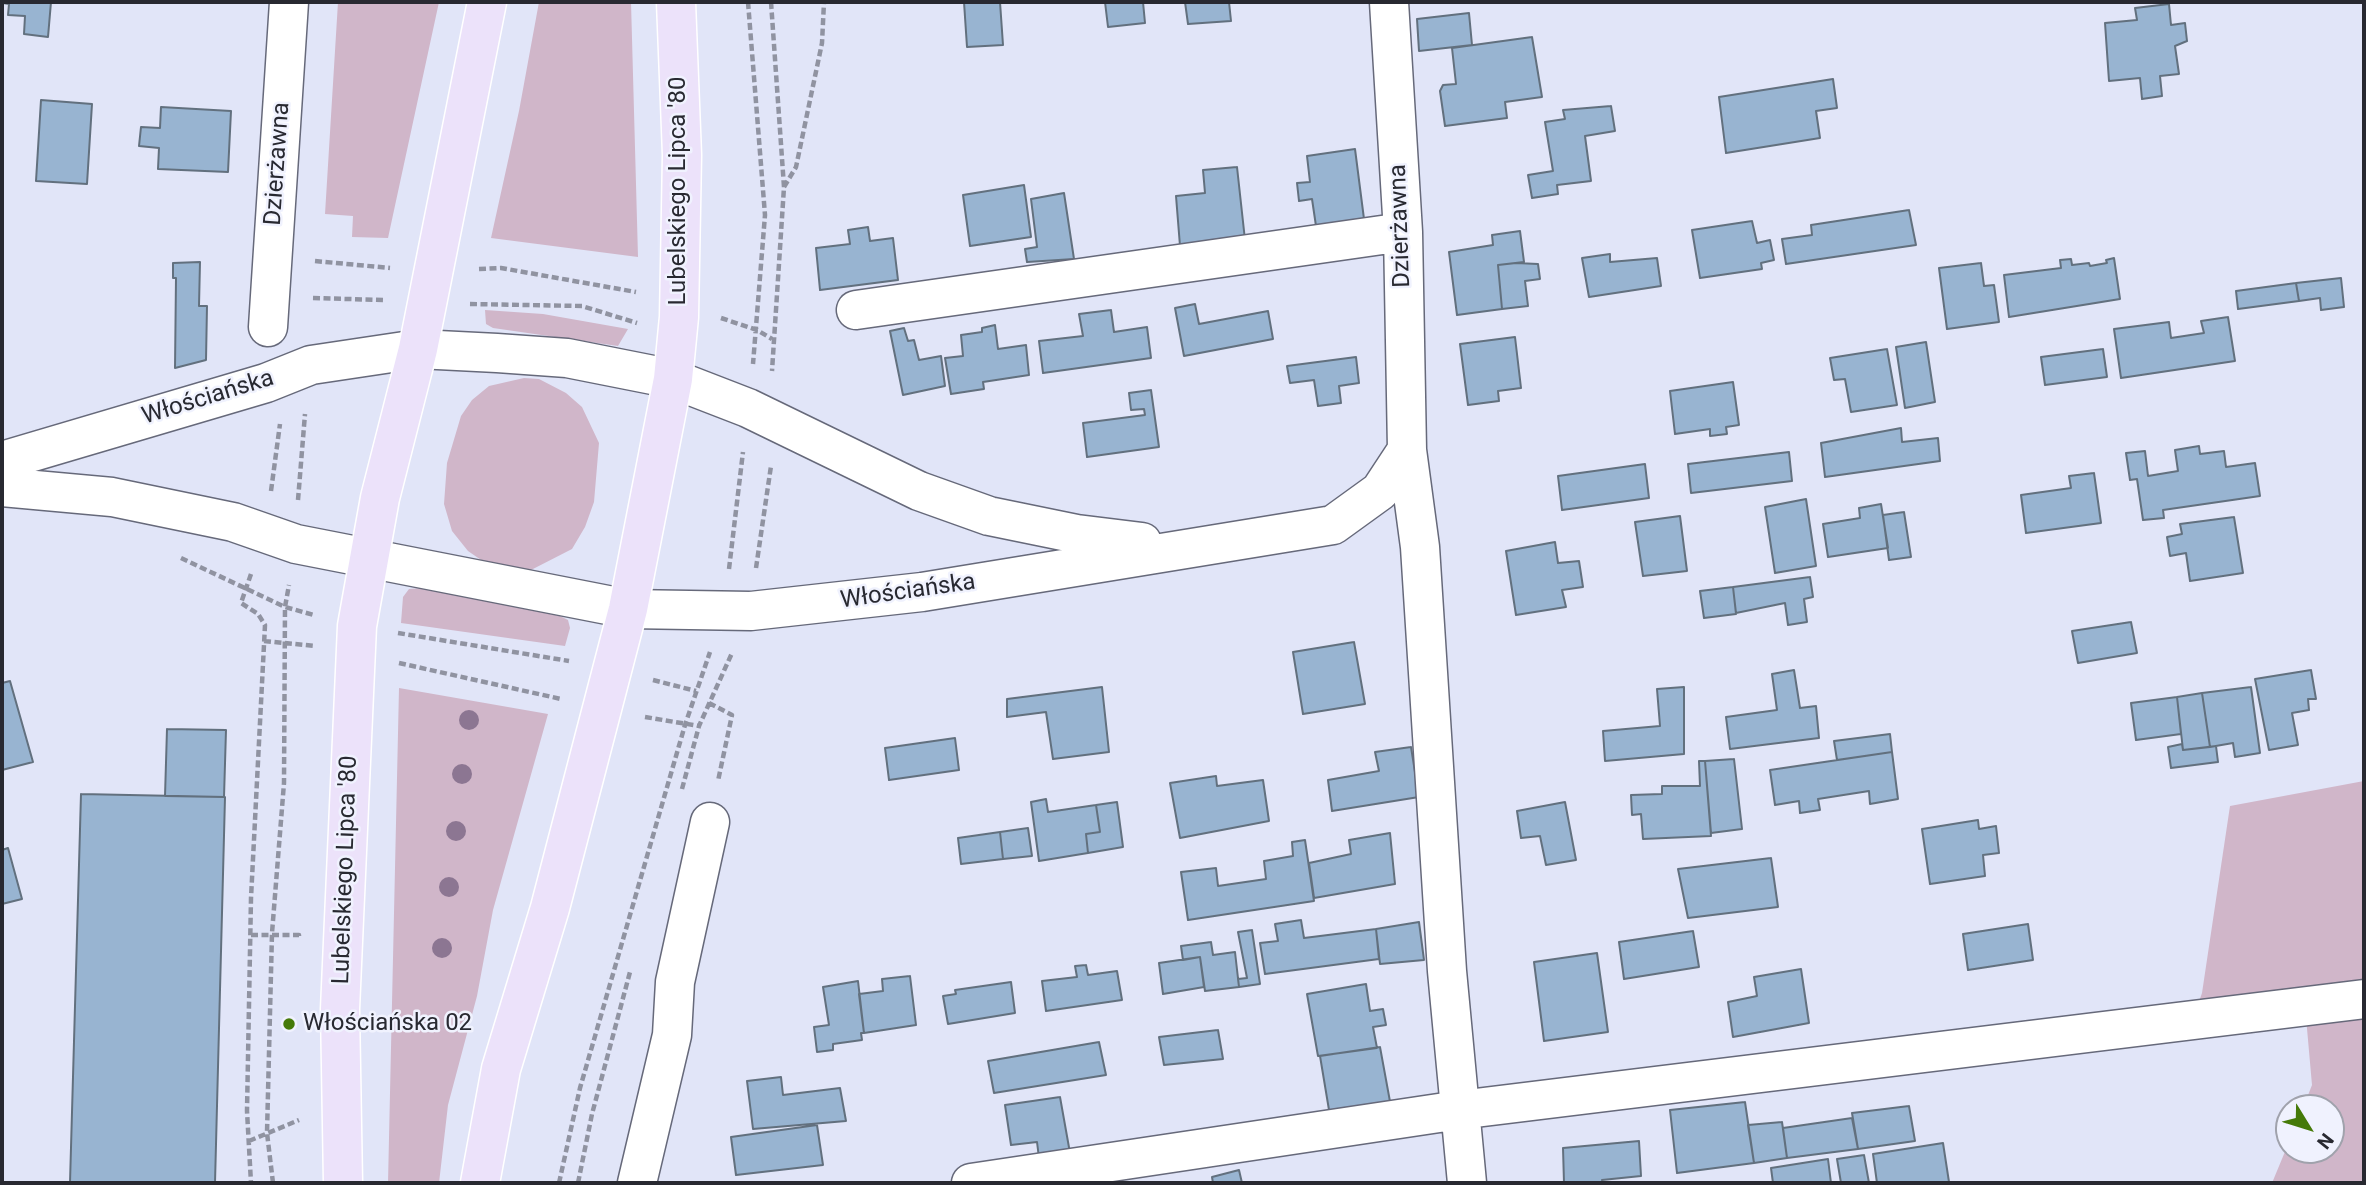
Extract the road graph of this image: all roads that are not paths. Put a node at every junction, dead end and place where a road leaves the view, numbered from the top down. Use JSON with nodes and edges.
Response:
{"nodes":[{"id":1,"x":289,"y":2,"type":"edge"},
{"id":2,"x":487,"y":2,"type":"edge"},
{"id":3,"x":676,"y":2,"type":"edge"},
{"id":4,"x":1389,"y":2,"type":"edge"},
{"id":5,"x":1403,"y":232,"type":"junction"},
{"id":6,"x":856,"y":310,"type":"dead end"},
{"id":7,"x":268,"y":327,"type":"dead end"},
{"id":8,"x":418,"y":349,"type":"junction"},
{"id":9,"x":673,"y":379,"type":"junction"},
{"id":10,"x":1407,"y":450,"type":"junction"},
{"id":11,"x":2,"y":461,"type":"edge"},
{"id":12,"x":2,"y":487,"type":"edge"},
{"id":13,"x":1186,"y":548,"type":"junction"},
{"id":14,"x":369,"y":558,"type":"junction"},
{"id":15,"x":628,"y":609,"type":"junction"},
{"id":16,"x":709,"y":822,"type":"road end"},
{"id":17,"x":2364,"y":999,"type":"edge"},
{"id":18,"x":1459,"y":1110,"type":"junction"},
{"id":19,"x":343,"y":1183,"type":"edge"},
{"id":20,"x":480,"y":1183,"type":"edge"},
{"id":21,"x":637,"y":1183,"type":"edge"},
{"id":22,"x":971,"y":1183,"type":"edge"},
{"id":23,"x":1467,"y":1183,"type":"edge"}],
"edges":[{"from":1,"to":7,"type":"street","name":"Dzierżawna"},
{"from":2,"to":8,"type":"main road"},
{"from":3,"to":9,"type":"main road","name":"Lubelskiego Lipca '80"},
{"from":4,"to":5,"type":"street","name":"Dzierżawna"},
{"from":5,"to":6,"type":"street"},
{"from":5,"to":10,"type":"street","name":"Dzierżawna"},
{"from":8,"to":9,"type":"street","name":"Włościańska"},
{"from":8,"to":11,"type":"street","name":"Włościańska"},
{"from":8,"to":14,"type":"main road","name":"Lubelskiego Lipca '80"},
{"from":9,"to":13,"type":"street","name":"Włościańska"},
{"from":9,"to":15,"type":"main road","name":"Lubelskiego Lipca '80"},
{"from":10,"to":13,"type":"street","name":"Włościańska"},
{"from":10,"to":18,"type":"street","name":"Dzierżawna"},
{"from":12,"to":14,"type":"street"},
{"from":13,"to":15,"type":"street","name":"Włościańska"},
{"from":14,"to":15,"type":"street","name":"Włościańska"},
{"from":14,"to":19,"type":"main road","name":"Lubelskiego Lipca '80"},
{"from":15,"to":20,"type":"main road"},
{"from":16,"to":21,"type":"street"},
{"from":17,"to":18,"type":"street"},
{"from":18,"to":22,"type":"street"},
{"from":18,"to":23,"type":"street","name":"Dzierżawna"}]}
